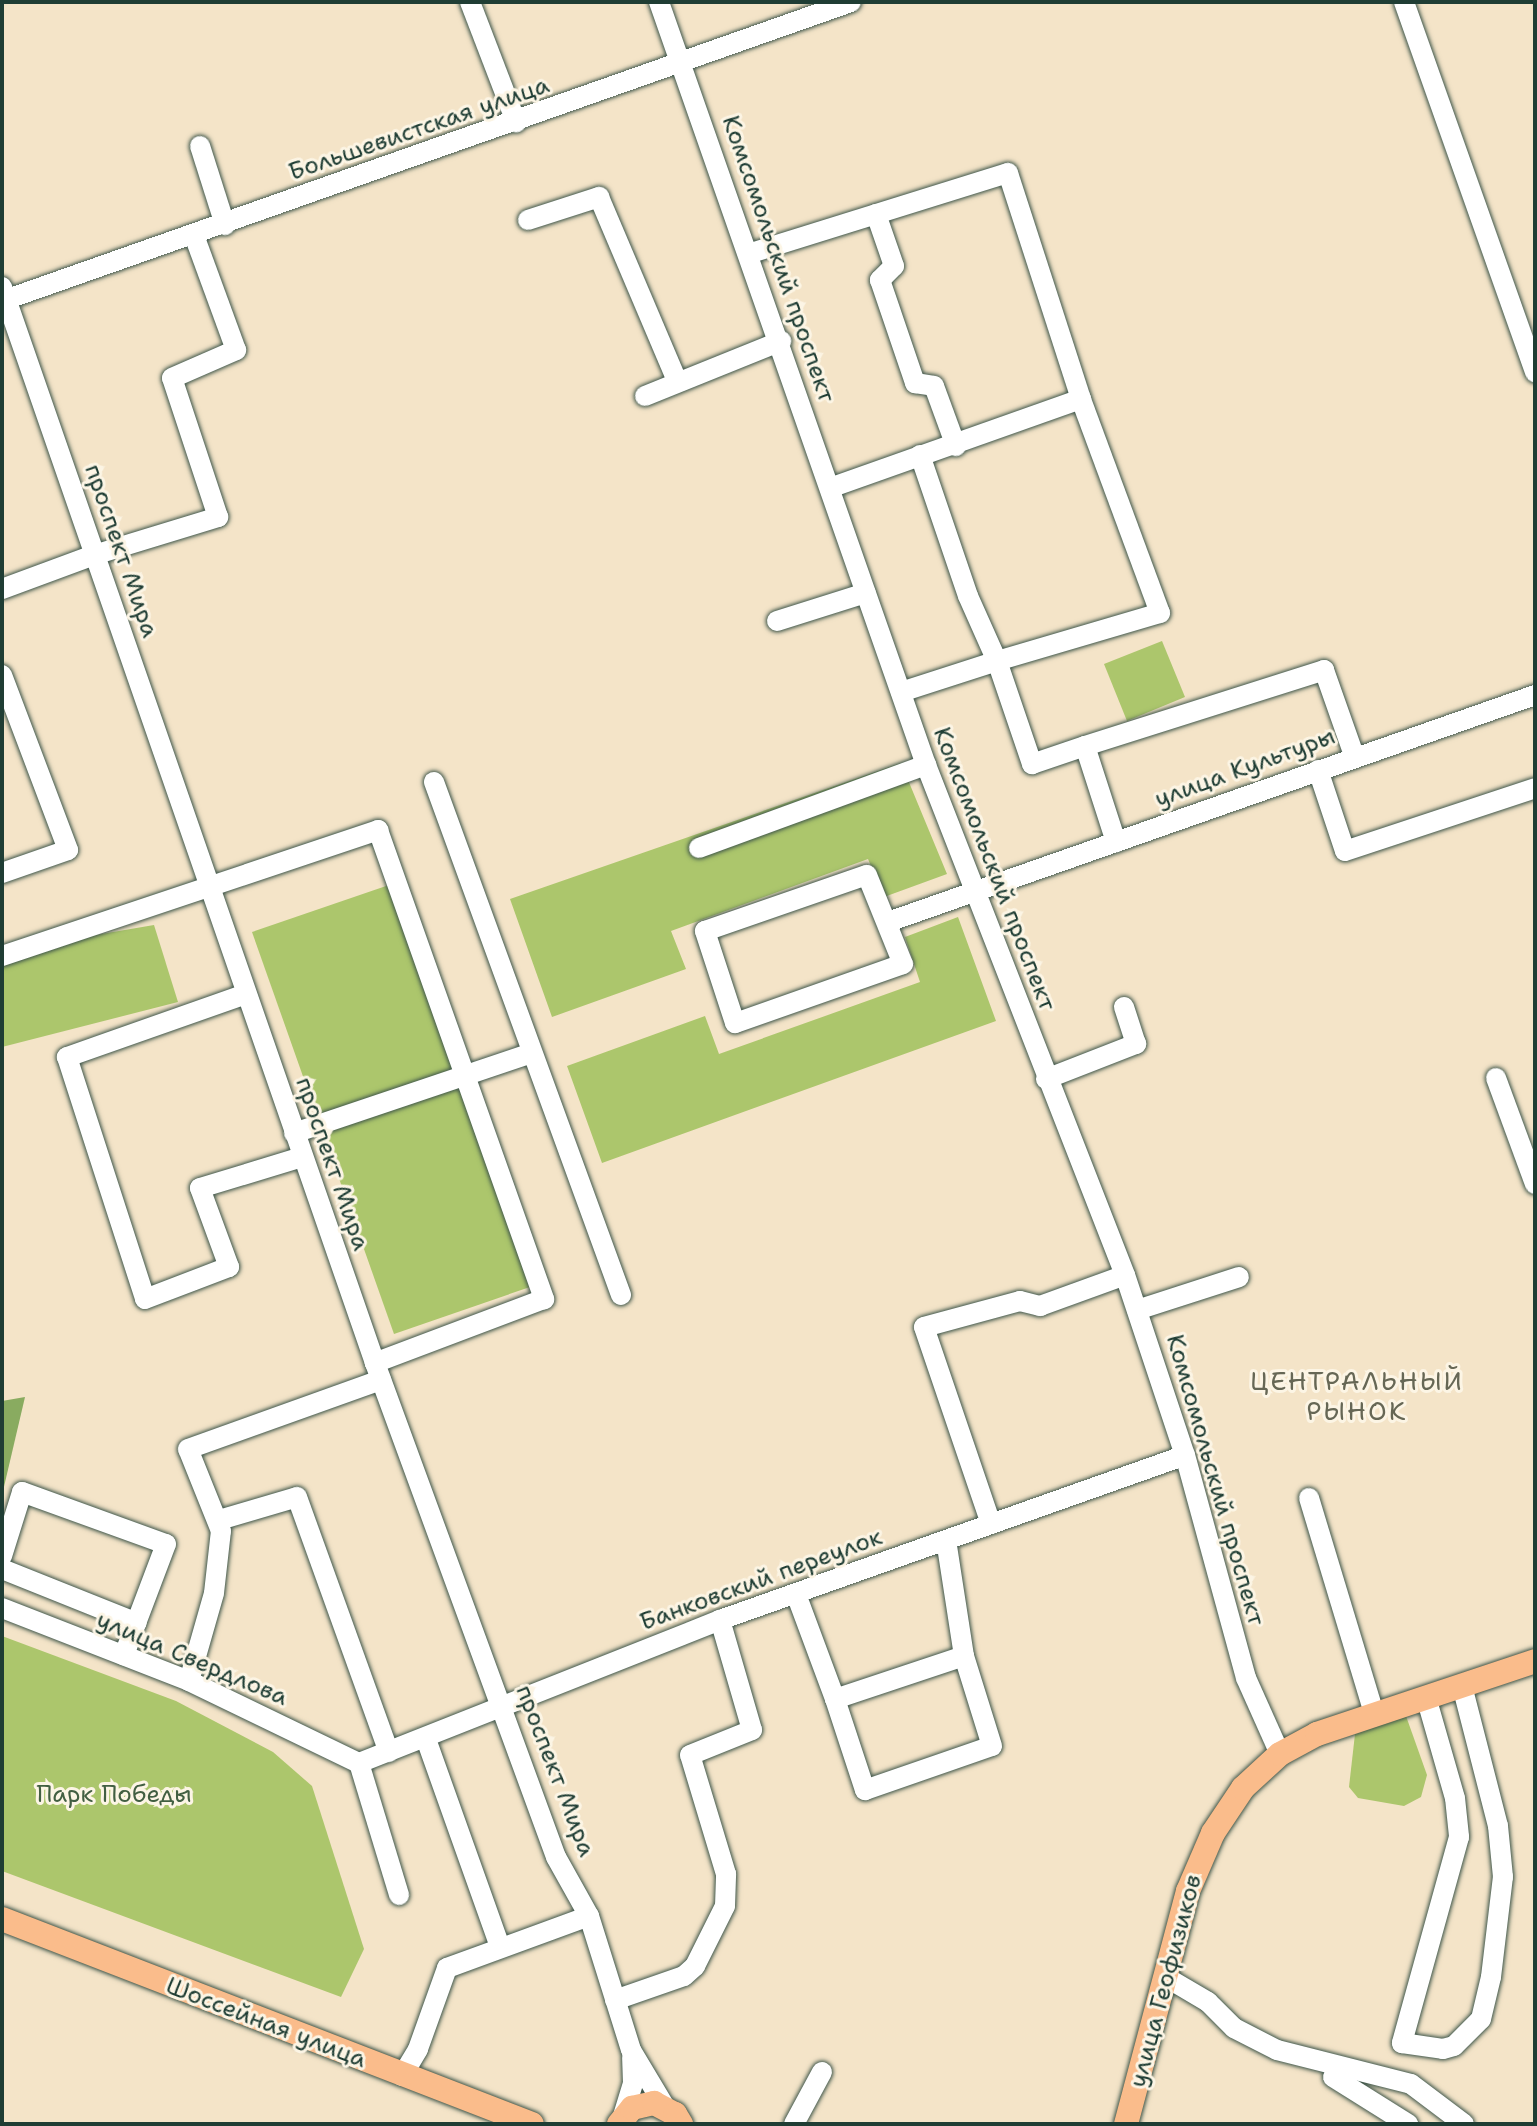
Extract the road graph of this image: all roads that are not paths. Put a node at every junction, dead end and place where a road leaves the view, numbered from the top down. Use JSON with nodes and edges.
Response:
{"nodes":[{"id":1,"x":470,"y":2,"type":"edge"},
{"id":2,"x":659,"y":2,"type":"edge"},
{"id":3,"x":851,"y":2,"type":"edge"},
{"id":4,"x":1404,"y":2,"type":"edge"},
{"id":5,"x":682,"y":64,"type":"junction"},
{"id":6,"x":516,"y":122,"type":"junction"},
{"id":7,"x":200,"y":146,"type":"dead end"},
{"id":8,"x":876,"y":214,"type":"junction"},
{"id":9,"x":528,"y":220,"type":"dead end"},
{"id":10,"x":225,"y":225,"type":"junction"},
{"id":11,"x":194,"y":235,"type":"junction"},
{"id":12,"x":751,"y":253,"type":"junction"},
{"id":13,"x":4,"y":296,"type":"edge"},
{"id":14,"x":781,"y":341,"type":"junction"},
{"id":15,"x":1535,"y":372,"type":"edge"},
{"id":16,"x":677,"y":381,"type":"junction"},
{"id":17,"x":645,"y":396,"type":"dead end"},
{"id":18,"x":1081,"y":399,"type":"junction"},
{"id":19,"x":956,"y":446,"type":"junction"},
{"id":20,"x":920,"y":455,"type":"junction"},
{"id":21,"x":830,"y":488,"type":"junction"},
{"id":22,"x":94,"y":555,"type":"junction"},
{"id":23,"x":2,"y":589,"type":"edge"},
{"id":24,"x":866,"y":593,"type":"junction"},
{"id":25,"x":777,"y":621,"type":"dead end"},
{"id":26,"x":997,"y":661,"type":"junction"},
{"id":27,"x":2,"y":675,"type":"edge"},
{"id":28,"x":901,"y":692,"type":"junction"},
{"id":29,"x":1535,"y":695,"type":"edge"},
{"id":30,"x":1085,"y":746,"type":"junction"},
{"id":31,"x":1354,"y":755,"type":"junction"},
{"id":32,"x":926,"y":765,"type":"junction"},
{"id":33,"x":1318,"y":770,"type":"junction"},
{"id":34,"x":434,"y":782,"type":"dead end"},
{"id":35,"x":1535,"y":788,"type":"edge"},
{"id":36,"x":1116,"y":842,"type":"junction"},
{"id":37,"x":699,"y":848,"type":"dead end"},
{"id":38,"x":2,"y":873,"type":"edge"},
{"id":39,"x":210,"y":884,"type":"junction"},
{"id":40,"x":974,"y":892,"type":"junction"},
{"id":41,"x":888,"y":922,"type":"junction"},
{"id":42,"x":2,"y":956,"type":"edge"},
{"id":43,"x":246,"y":994,"type":"junction"},
{"id":44,"x":1124,"y":1007,"type":"dead end"},
{"id":45,"x":532,"y":1053,"type":"junction"},
{"id":46,"x":467,"y":1074,"type":"junction"},
{"id":47,"x":1496,"y":1078,"type":"dead end"},
{"id":48,"x":1046,"y":1079,"type":"junction"},
{"id":49,"x":294,"y":1133,"type":"junction"},
{"id":50,"x":302,"y":1157,"type":"junction"},
{"id":51,"x":1535,"y":1184,"type":"edge"},
{"id":52,"x":1125,"y":1275,"type":"junction"},
{"id":53,"x":1239,"y":1277,"type":"dead end"},
{"id":54,"x":621,"y":1295,"type":"dead end"},
{"id":55,"x":1137,"y":1310,"type":"junction"},
{"id":56,"x":378,"y":1372,"type":"junction"},
{"id":57,"x":1185,"y":1455,"type":"junction"},
{"id":58,"x":1309,"y":1498,"type":"dead end"},
{"id":59,"x":219,"y":1520,"type":"junction"},
{"id":60,"x":991,"y":1524,"type":"junction"},
{"id":61,"x":946,"y":1540,"type":"junction"},
{"id":62,"x":2,"y":1556,"type":"edge"},
{"id":63,"x":2,"y":1569,"type":"edge"},
{"id":64,"x":796,"y":1594,"type":"junction"},
{"id":65,"x":2,"y":1608,"type":"edge"},
{"id":66,"x":720,"y":1620,"type":"junction"},
{"id":67,"x":137,"y":1623,"type":"junction"},
{"id":68,"x":124,"y":1655,"type":"junction"},
{"id":69,"x":964,"y":1656,"type":"junction"},
{"id":70,"x":1535,"y":1661,"type":"edge"},
{"id":71,"x":189,"y":1681,"type":"junction"},
{"id":72,"x":1462,"y":1686,"type":"junction"},
{"id":73,"x":1426,"y":1697,"type":"junction"},
{"id":74,"x":835,"y":1699,"type":"junction"},
{"id":75,"x":502,"y":1704,"type":"junction"},
{"id":76,"x":1374,"y":1713,"type":"junction"},
{"id":77,"x":426,"y":1739,"type":"junction"},
{"id":78,"x":389,"y":1752,"type":"junction"},
{"id":79,"x":1280,"y":1754,"type":"junction"},
{"id":80,"x":359,"y":1763,"type":"junction"},
{"id":81,"x":399,"y":1895,"type":"dead end"},
{"id":82,"x":589,"y":1916,"type":"junction"},
{"id":83,"x":2,"y":1919,"type":"edge"},
{"id":84,"x":500,"y":1947,"type":"junction"},
{"id":85,"x":1164,"y":1976,"type":"junction"},
{"id":86,"x":615,"y":2000,"type":"junction"},
{"id":87,"x":631,"y":2050,"type":"junction"},
{"id":88,"x":822,"y":2072,"type":"dead end"},
{"id":89,"x":402,"y":2076,"type":"junction"},
{"id":90,"x":1333,"y":2077,"type":"dead end"},
{"id":91,"x":678,"y":2119,"type":"edge"},
{"id":92,"x":619,"y":2121,"type":"edge"},
{"id":93,"x":532,"y":2124,"type":"edge"},
{"id":94,"x":794,"y":2124,"type":"edge"},
{"id":95,"x":1126,"y":2124,"type":"edge"},
{"id":96,"x":1408,"y":2124,"type":"edge"},
{"id":97,"x":1464,"y":2124,"type":"edge"}],
"edges":[{"from":1,"to":6,"type":"street"},
{"from":2,"to":5,"type":"street","name":"Комсомольский проспект"},
{"from":3,"to":5,"type":"street","name":"Большевистская улица"},
{"from":4,"to":15,"type":"street"},
{"from":5,"to":6,"type":"street","name":"Большевистская улица"},
{"from":5,"to":12,"type":"street","name":"Комсомольский проспект"},
{"from":6,"to":10,"type":"street","name":"Большевистская улица"},
{"from":7,"to":10,"type":"street"},
{"from":8,"to":12,"type":"street"},
{"from":8,"to":18,"type":"street"},
{"from":8,"to":19,"type":"street"},
{"from":9,"to":16,"type":"street"},
{"from":10,"to":11,"type":"street","name":"Большевистская улица"},
{"from":11,"to":13,"type":"street","name":"Большевистская улица"},
{"from":11,"to":22,"type":"street"},
{"from":12,"to":14,"type":"street","name":"Комсомольский проспект"},
{"from":13,"to":22,"type":"street","name":"проспект Мира"},
{"from":14,"to":16,"type":"street"},
{"from":14,"to":21,"type":"street","name":"Комсомольский проспект"},
{"from":16,"to":17,"type":"street"},
{"from":18,"to":19,"type":"street"},
{"from":18,"to":26,"type":"street"},
{"from":19,"to":20,"type":"street"},
{"from":20,"to":21,"type":"street"},
{"from":20,"to":26,"type":"street"},
{"from":21,"to":24,"type":"street","name":"Комсомольский проспект"},
{"from":22,"to":23,"type":"street"},
{"from":22,"to":39,"type":"street","name":"проспект Мира"},
{"from":24,"to":25,"type":"street"},
{"from":24,"to":28,"type":"street","name":"Комсомольский проспект"},
{"from":26,"to":28,"type":"street"},
{"from":26,"to":30,"type":"street"},
{"from":27,"to":38,"type":"street"},
{"from":28,"to":32,"type":"street","name":"Комсомольский проспект"},
{"from":29,"to":31,"type":"street","name":"улица Культуры"},
{"from":30,"to":31,"type":"street"},
{"from":30,"to":36,"type":"street"},
{"from":31,"to":33,"type":"street","name":"улица Культуры"},
{"from":32,"to":37,"type":"street"},
{"from":32,"to":40,"type":"street","name":"Комсомольский проспект"},
{"from":33,"to":35,"type":"street"},
{"from":33,"to":36,"type":"street","name":"улица Культуры"},
{"from":34,"to":45,"type":"street"},
{"from":36,"to":40,"type":"street","name":"улица Культуры"},
{"from":39,"to":42,"type":"street"},
{"from":39,"to":43,"type":"street","name":"проспект Мира"},
{"from":39,"to":46,"type":"street"},
{"from":40,"to":41,"type":"street","name":"улица Культуры"},
{"from":40,"to":48,"type":"street","name":"Комсомольский проспект"},
{"from":41,"to":41,"type":"street"},
{"from":43,"to":49,"type":"street","name":"проспект Мира"},
{"from":43,"to":50,"type":"street"},
{"from":44,"to":48,"type":"street"},
{"from":45,"to":46,"type":"street"},
{"from":45,"to":54,"type":"street"},
{"from":46,"to":49,"type":"street"},
{"from":46,"to":56,"type":"street"},
{"from":47,"to":51,"type":"street"},
{"from":48,"to":52,"type":"street","name":"Комсомольский проспект"},
{"from":49,"to":50,"type":"street","name":"проспект Мира"},
{"from":50,"to":56,"type":"street","name":"проспект Мира"},
{"from":52,"to":55,"type":"street","name":"Комсомольский проспект"},
{"from":52,"to":60,"type":"street"},
{"from":53,"to":55,"type":"street"},
{"from":55,"to":57,"type":"street","name":"Комсомольский проспект"},
{"from":56,"to":59,"type":"street"},
{"from":56,"to":75,"type":"street","name":"проспект Мира"},
{"from":57,"to":60,"type":"street","name":"Банковский переулок"},
{"from":57,"to":79,"type":"street","name":"Комсомольский проспект"},
{"from":58,"to":76,"type":"street"},
{"from":59,"to":71,"type":"street"},
{"from":59,"to":78,"type":"street"},
{"from":60,"to":61,"type":"street","name":"Банковский переулок"},
{"from":61,"to":64,"type":"street","name":"Банковский переулок"},
{"from":61,"to":69,"type":"street"},
{"from":62,"to":67,"type":"street"},
{"from":63,"to":67,"type":"street"},
{"from":64,"to":66,"type":"street","name":"Банковский переулок"},
{"from":64,"to":74,"type":"street"},
{"from":65,"to":68,"type":"street","name":"улица Свердлова"},
{"from":66,"to":75,"type":"street","name":"Банковский переулок"},
{"from":66,"to":86,"type":"street"},
{"from":67,"to":68,"type":"street"},
{"from":68,"to":71,"type":"street","name":"улица Свердлова"},
{"from":69,"to":74,"type":"street"},
{"from":69,"to":74,"type":"street"},
{"from":70,"to":72,"type":"main road","name":"улица Геофизиков"},
{"from":71,"to":80,"type":"street","name":"улица Свердлова"},
{"from":72,"to":73,"type":"main road","name":"улица Геофизиков"},
{"from":72,"to":73,"type":"street"},
{"from":73,"to":76,"type":"main road","name":"улица Геофизиков"},
{"from":75,"to":77,"type":"street","name":"Банковский переулок"},
{"from":75,"to":82,"type":"street","name":"проспект Мира"},
{"from":76,"to":79,"type":"main road","name":"улица Геофизиков"},
{"from":77,"to":78,"type":"street","name":"Банковский переулок"},
{"from":77,"to":84,"type":"street"},
{"from":78,"to":80,"type":"street","name":"Банковский переулок"},
{"from":79,"to":85,"type":"main road","name":"улица Геофизиков"},
{"from":80,"to":81,"type":"street"},
{"from":82,"to":84,"type":"street"},
{"from":82,"to":86,"type":"street","name":"проспект Мира"},
{"from":83,"to":89,"type":"main road","name":"Шоссейная улица"},
{"from":84,"to":89,"type":"street"},
{"from":85,"to":95,"type":"main road","name":"улица Геофизиков"},
{"from":85,"to":97,"type":"street"},
{"from":86,"to":87,"type":"street","name":"проспект Мира"},
{"from":87,"to":91,"type":"street","name":"проспект Мира"},
{"from":87,"to":92,"type":"street","name":"проспект Мира"},
{"from":88,"to":94,"type":"street"},
{"from":89,"to":93,"type":"main road","name":"Шоссейная улица"},
{"from":90,"to":96,"type":"street"},
{"from":91,"to":92,"type":"main road"}]}
